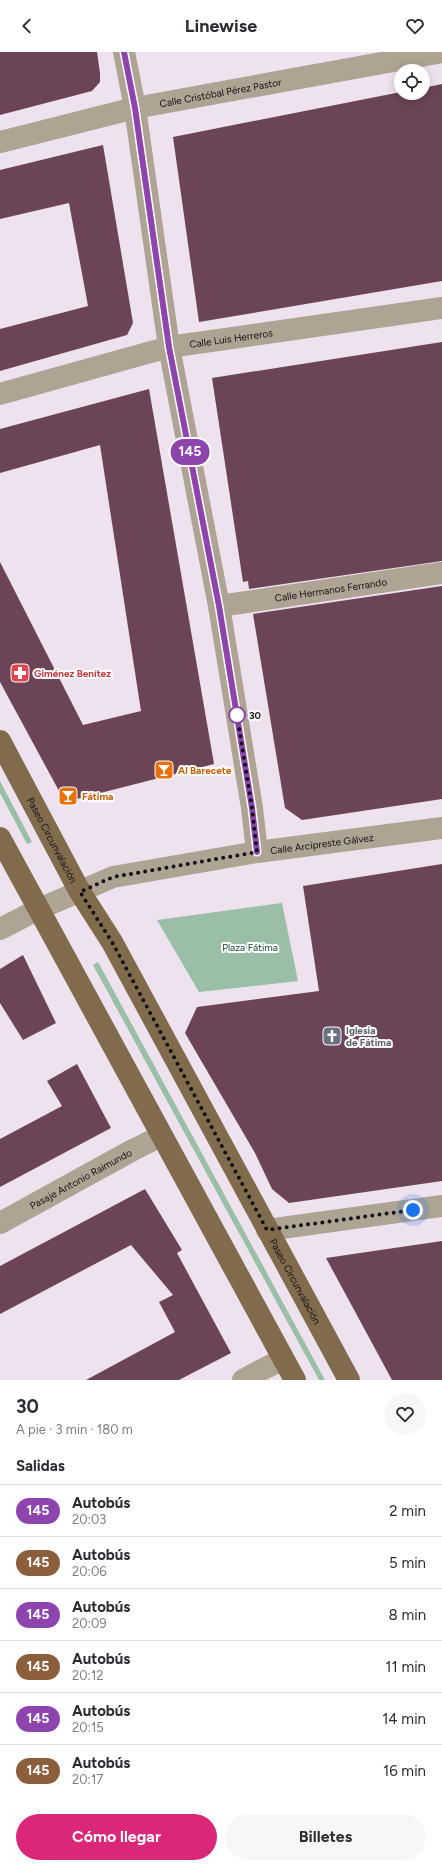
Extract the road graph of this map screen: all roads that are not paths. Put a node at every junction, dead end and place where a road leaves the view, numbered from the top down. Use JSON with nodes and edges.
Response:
{"nodes":[{"id":1,"x":124,"y":52,"type":"edge"},
{"id":2,"x":442,"y":52,"type":"edge"},
{"id":3,"x":135,"y":108,"type":"junction"},
{"id":4,"x":0,"y":142,"type":"edge"},
{"id":5,"x":442,"y":308,"type":"edge"},
{"id":6,"x":169,"y":347,"type":"junction"},
{"id":7,"x":0,"y":394,"type":"edge"},
{"id":8,"x":442,"y":573,"type":"edge"},
{"id":9,"x":219,"y":606,"type":"junction"},
{"id":10,"x":0,"y":741,"type":"edge"},
{"id":11,"x":442,"y":828,"type":"edge"},
{"id":12,"x":0,"y":838,"type":"edge"},
{"id":13,"x":257,"y":852,"type":"junction"},
{"id":14,"x":80,"y":892,"type":"junction"},
{"id":15,"x":39,"y":909,"type":"junction"},
{"id":16,"x":0,"y":929,"type":"edge"},
{"id":17,"x":161,"y":1136,"type":"junction"},
{"id":18,"x":442,"y":1206,"type":"edge"},
{"id":19,"x":0,"y":1223,"type":"edge"},
{"id":20,"x":267,"y":1230,"type":"junction"},
{"id":21,"x":284,"y":1359,"type":"junction"},
{"id":22,"x":247,"y":1378,"type":"edge"},
{"id":23,"x":295,"y":1380,"type":"edge"},
{"id":24,"x":349,"y":1380,"type":"edge"}],
"edges":[{"from":1,"to":3,"type":"street"},
{"from":2,"to":3,"type":"street","name":"Calle Cristóbal Pérez Pastor"},
{"from":3,"to":4,"type":"street","name":"Calle Cristóbal Pérez Pastor"},
{"from":3,"to":6,"type":"street"},
{"from":5,"to":6,"type":"street","name":"Calle Luis Herreros"},
{"from":6,"to":7,"type":"street","name":"Calle Luis Herreros"},
{"from":6,"to":9,"type":"street"},
{"from":8,"to":9,"type":"street","name":"Calle Hermanos Ferrando"},
{"from":9,"to":13,"type":"street"},
{"from":10,"to":14,"type":"main road","name":"Paseo Circunvalación"},
{"from":11,"to":13,"type":"street","name":"Calle Arcipreste Gálvez"},
{"from":12,"to":15,"type":"main road"},
{"from":13,"to":14,"type":"street","name":"Calle Arcipreste Gálvez"},
{"from":14,"to":15,"type":"street","name":"Calle Arcipreste Gálvez"},
{"from":14,"to":20,"type":"main road","name":"Paseo Circunvalación"},
{"from":15,"to":16,"type":"street","name":"Calle Arcipreste Gálvez"},
{"from":15,"to":17,"type":"main road"},
{"from":17,"to":19,"type":"street","name":"Pasaje Antonio Raimundo"},
{"from":17,"to":21,"type":"main road"},
{"from":18,"to":20,"type":"street"},
{"from":20,"to":24,"type":"main road","name":"Paseo Circunvalación"},
{"from":21,"to":22,"type":"street"},
{"from":21,"to":23,"type":"main road"}]}
